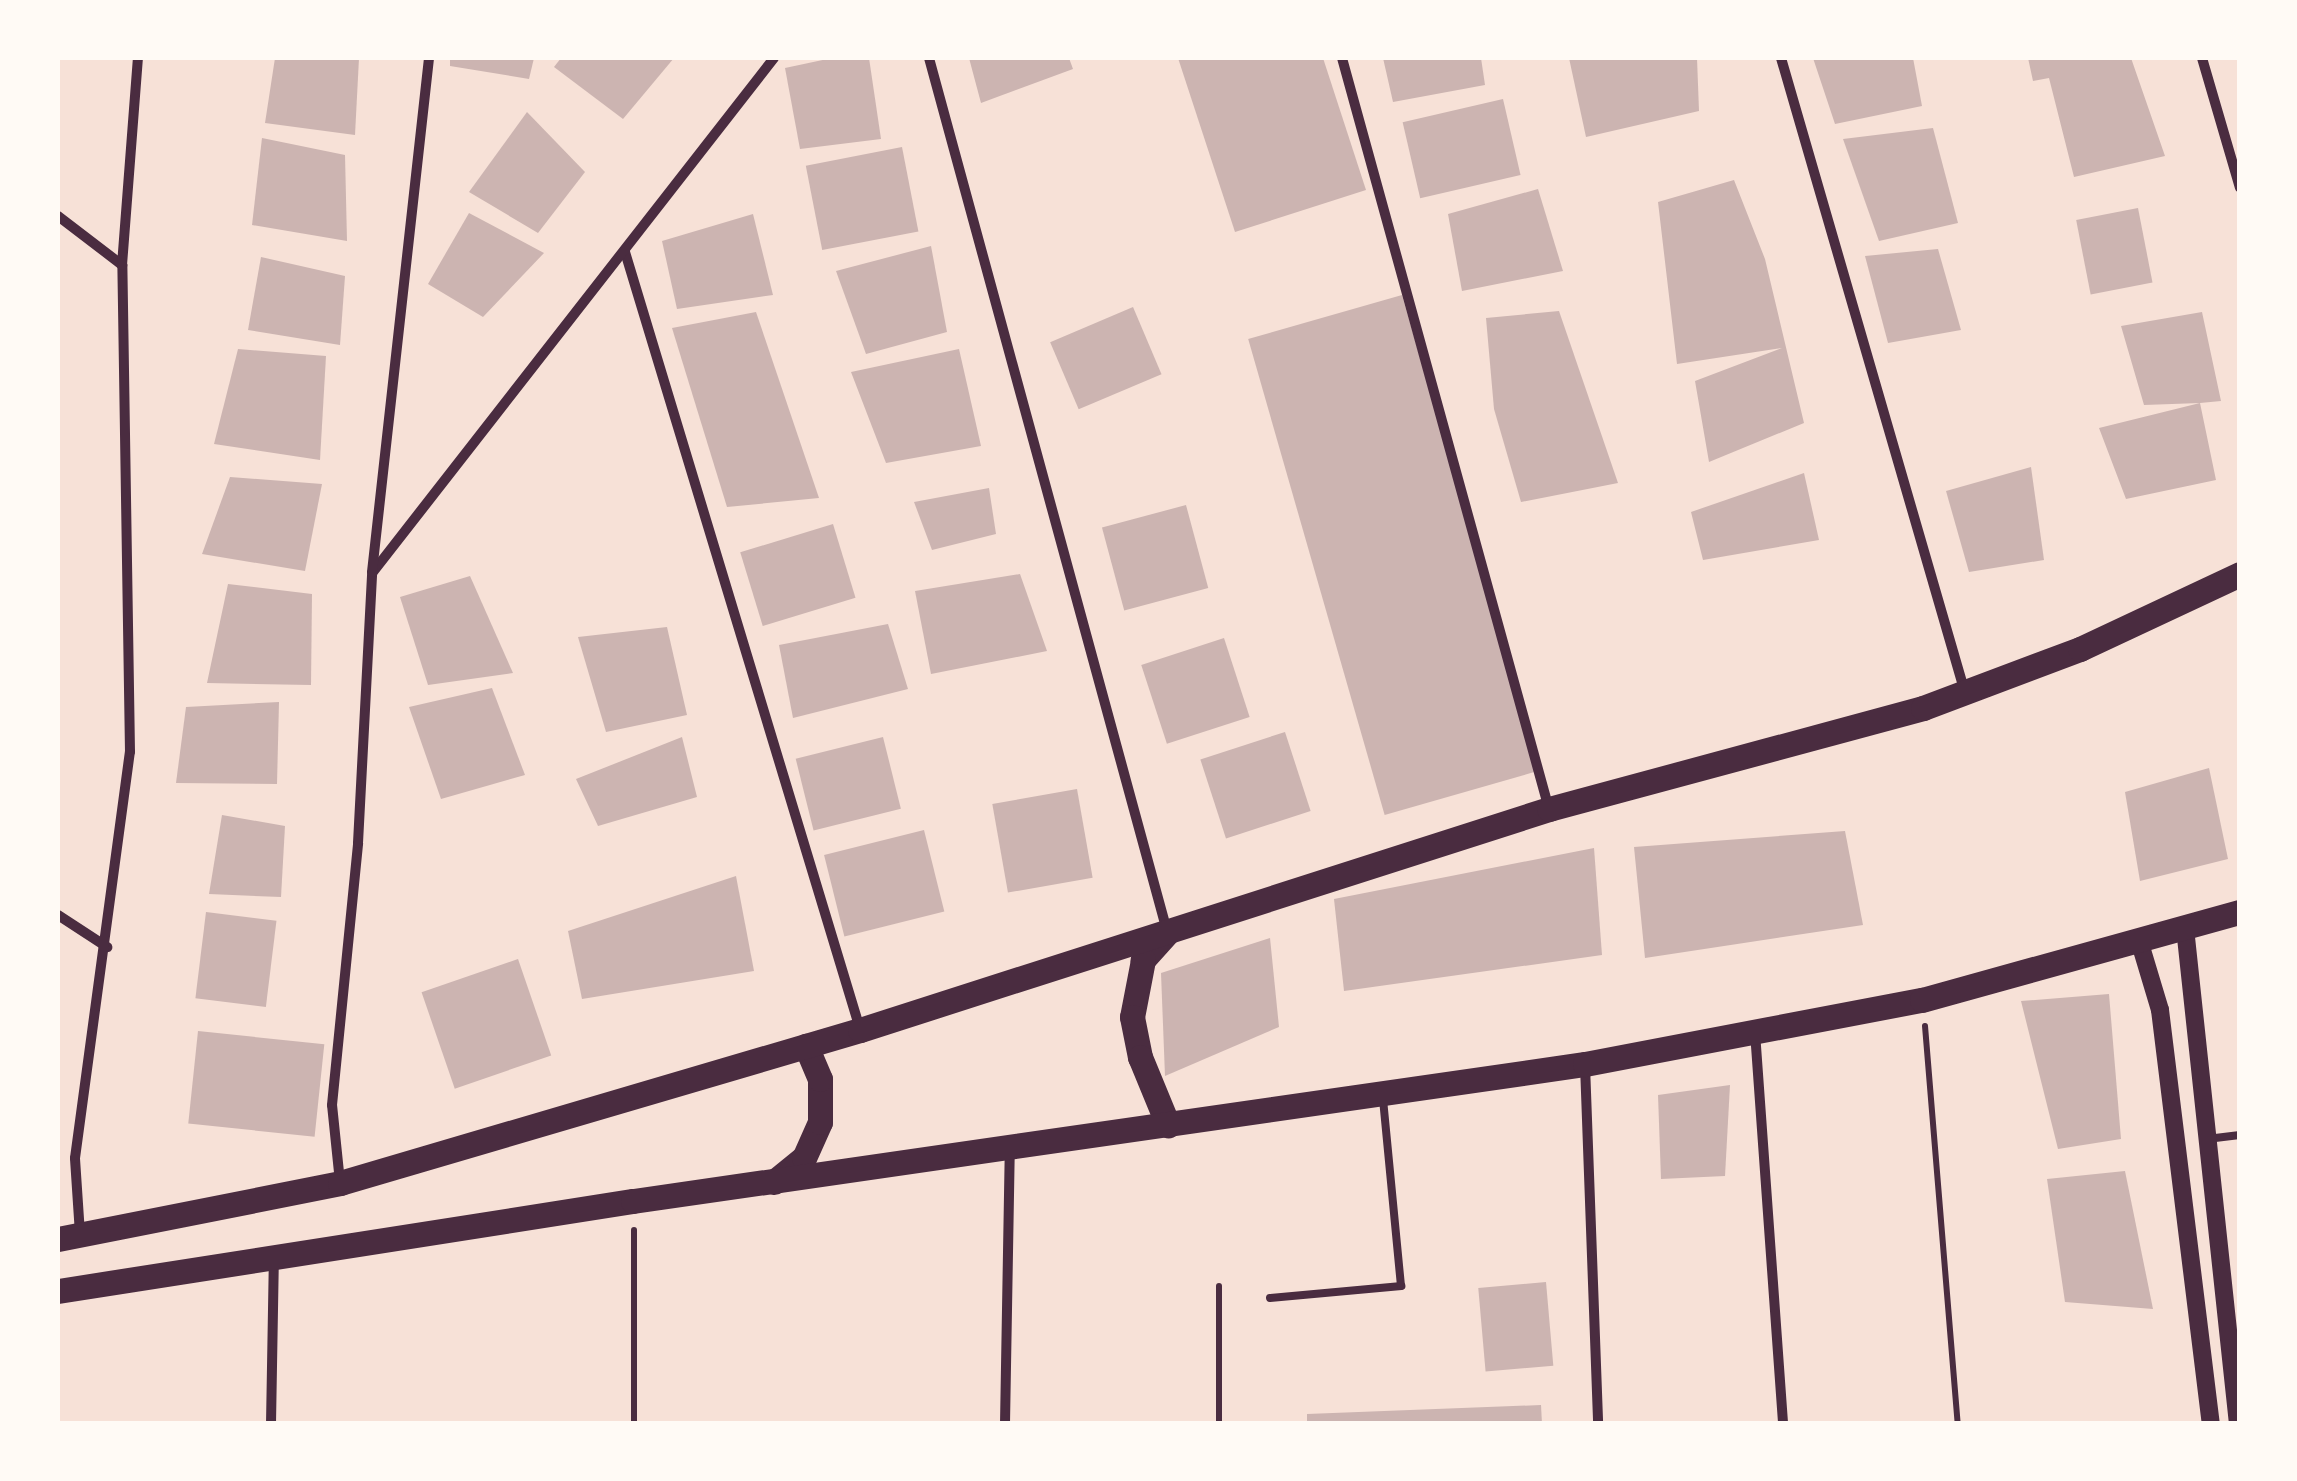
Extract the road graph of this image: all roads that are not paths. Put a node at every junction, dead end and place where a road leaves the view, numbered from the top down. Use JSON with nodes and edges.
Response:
{"nodes":[{"id":1,"x":138,"y":58,"type":"edge"},
{"id":2,"x":428,"y":58,"type":"edge"},
{"id":3,"x":774,"y":58,"type":"edge"},
{"id":4,"x":929,"y":58,"type":"edge"},
{"id":5,"x":1342,"y":58,"type":"edge"},
{"id":6,"x":1780,"y":58,"type":"edge"},
{"id":7,"x":2202,"y":58,"type":"edge"},
{"id":8,"x":2238,"y":170,"type":"edge"},
{"id":9,"x":2240,"y":188,"type":"edge"},
{"id":10,"x":58,"y":216,"type":"edge"},
{"id":11,"x":625,"y":252,"type":"junction"},
{"id":12,"x":122,"y":265,"type":"junction"},
{"id":13,"x":372,"y":572,"type":"junction"},
{"id":14,"x":2240,"y":574,"type":"edge"},
{"id":15,"x":1966,"y":695,"type":"junction"},
{"id":16,"x":1549,"y":809,"type":"junction"},
{"id":17,"x":2240,"y":912,"type":"edge"},
{"id":18,"x":58,"y":916,"type":"edge"},
{"id":19,"x":2185,"y":928,"type":"junction"},
{"id":20,"x":1168,"y":932,"type":"junction"},
{"id":21,"x":2139,"y":940,"type":"junction"},
{"id":22,"x":108,"y":946,"type":"junction"},
{"id":23,"x":860,"y":1030,"type":"junction"},
{"id":24,"x":1755,"y":1032,"type":"junction"},
{"id":25,"x":806,"y":1046,"type":"junction"},
{"id":26,"x":1585,"y":1064,"type":"junction"},
{"id":27,"x":1382,"y":1094,"type":"junction"},
{"id":28,"x":1168,"y":1125,"type":"junction"},
{"id":29,"x":2240,"y":1135,"type":"edge"},
{"id":30,"x":2208,"y":1139,"type":"junction"},
{"id":31,"x":1010,"y":1151,"type":"junction"},
{"id":32,"x":774,"y":1182,"type":"junction"},
{"id":33,"x":340,"y":1183,"type":"junction"},
{"id":34,"x":69,"y":1237,"type":"edge"},
{"id":35,"x":274,"y":1258,"type":"junction"},
{"id":36,"x":58,"y":1292,"type":"edge"},
{"id":37,"x":1270,"y":1298,"type":"dead end"},
{"id":38,"x":2234,"y":1341,"type":"edge"},
{"id":39,"x":271,"y":1424,"type":"edge"},
{"id":40,"x":1004,"y":1424,"type":"edge"},
{"id":41,"x":1598,"y":1424,"type":"edge"},
{"id":42,"x":1783,"y":1424,"type":"edge"},
{"id":43,"x":2211,"y":1424,"type":"edge"},
{"id":44,"x":2238,"y":1424,"type":"edge"}],
"edges":[{"from":1,"to":12,"type":"street"},
{"from":2,"to":13,"type":"street"},
{"from":3,"to":11,"type":"street"},
{"from":4,"to":20,"type":"street"},
{"from":5,"to":16,"type":"street"},
{"from":6,"to":15,"type":"street"},
{"from":7,"to":8,"type":"street"},
{"from":8,"to":9,"type":"street"},
{"from":10,"to":12,"type":"street"},
{"from":11,"to":13,"type":"street"},
{"from":11,"to":23,"type":"street"},
{"from":12,"to":22,"type":"street"},
{"from":13,"to":33,"type":"street"},
{"from":14,"to":15,"type":"main road"},
{"from":15,"to":16,"type":"main road"},
{"from":16,"to":20,"type":"main road"},
{"from":17,"to":19,"type":"main road"},
{"from":18,"to":22,"type":"street"},
{"from":19,"to":21,"type":"main road"},
{"from":19,"to":30,"type":"street"},
{"from":20,"to":23,"type":"main road"},
{"from":20,"to":28,"type":"main road"},
{"from":21,"to":24,"type":"main road"},
{"from":21,"to":43,"type":"street"},
{"from":22,"to":34,"type":"street"},
{"from":23,"to":25,"type":"main road"},
{"from":24,"to":26,"type":"main road"},
{"from":24,"to":42,"type":"street"},
{"from":25,"to":32,"type":"main road"},
{"from":25,"to":33,"type":"main road"},
{"from":26,"to":27,"type":"main road"},
{"from":26,"to":41,"type":"street"},
{"from":27,"to":28,"type":"main road"},
{"from":27,"to":37,"type":"lane"},
{"from":28,"to":31,"type":"main road"},
{"from":29,"to":30,"type":"lane"},
{"from":30,"to":38,"type":"street"},
{"from":31,"to":32,"type":"main road"},
{"from":31,"to":40,"type":"street"},
{"from":32,"to":35,"type":"main road"},
{"from":33,"to":34,"type":"main road"},
{"from":35,"to":36,"type":"main road"},
{"from":35,"to":39,"type":"street"},
{"from":38,"to":44,"type":"street"}]}
